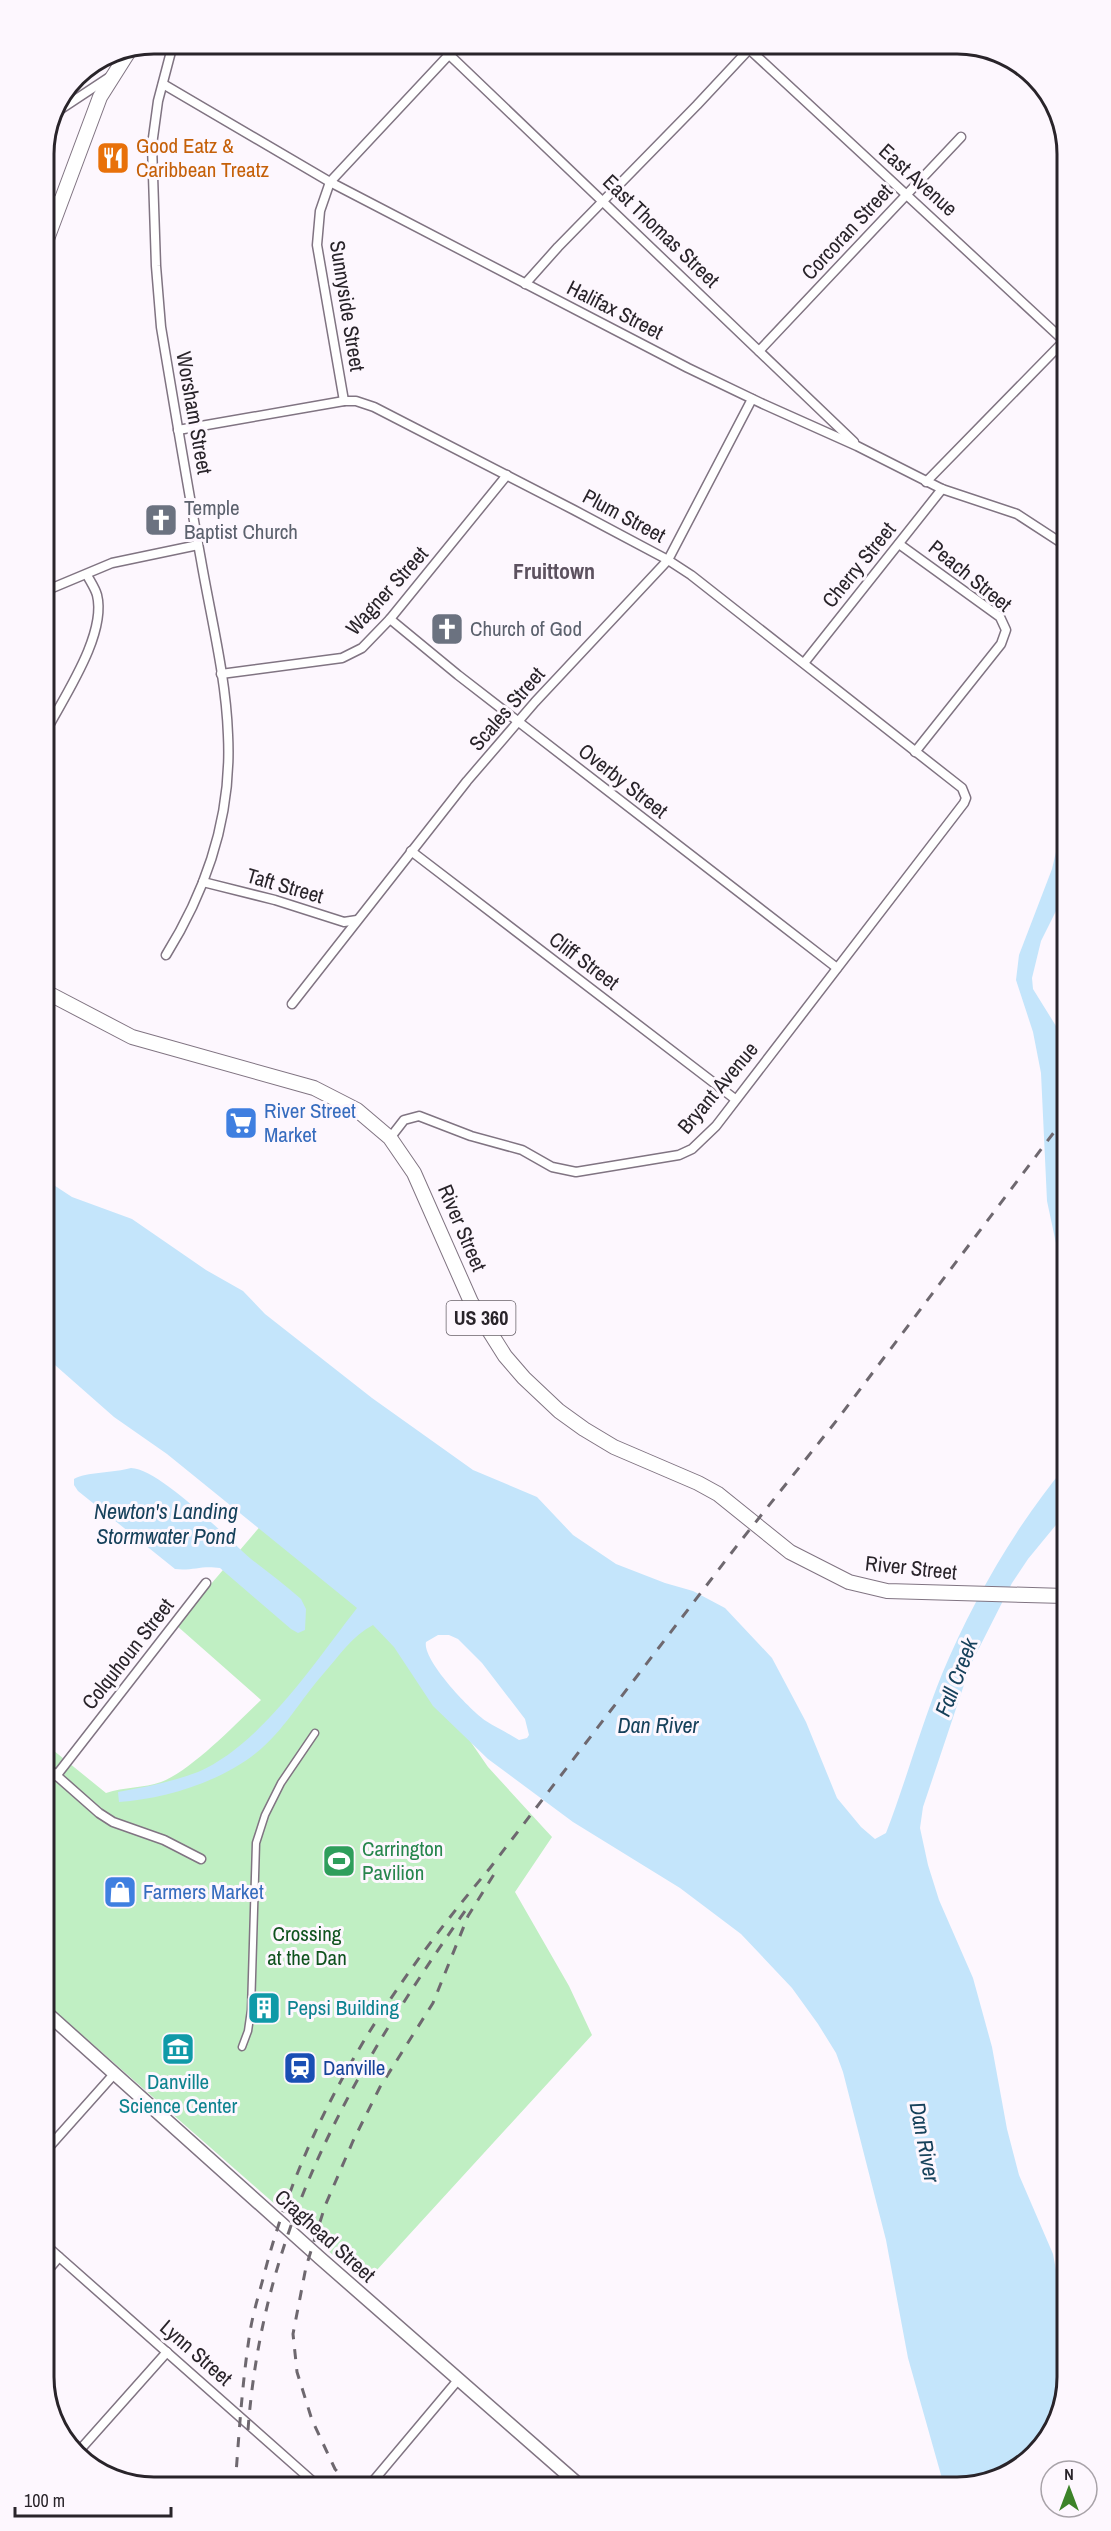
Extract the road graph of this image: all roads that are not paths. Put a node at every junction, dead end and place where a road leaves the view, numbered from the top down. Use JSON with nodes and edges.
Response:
{"nodes":[{"id":1,"x":170,"y":54,"type":"edge"},
{"id":2,"x":449,"y":54,"type":"joint"},
{"id":3,"x":745,"y":54,"type":"edge"},
{"id":4,"x":760,"y":54,"type":"edge"},
{"id":5,"x":123,"y":60,"type":"edge"},
{"id":6,"x":113,"y":74,"type":"junction"},
{"id":7,"x":163,"y":84,"type":"junction"},
{"id":8,"x":68,"y":104,"type":"edge"},
{"id":9,"x":961,"y":137,"type":"dead end"},
{"id":10,"x":330,"y":182,"type":"junction"},
{"id":11,"x":907,"y":194,"type":"junction"},
{"id":12,"x":54,"y":200,"type":"edge"},
{"id":13,"x":603,"y":200,"type":"junction"},
{"id":14,"x":60,"y":203,"type":"junction"},
{"id":15,"x":54,"y":220,"type":"edge"},
{"id":16,"x":525,"y":284,"type":"junction"},
{"id":17,"x":1057,"y":336,"type":"edge"},
{"id":18,"x":1057,"y":346,"type":"edge"},
{"id":19,"x":759,"y":351,"type":"junction"},
{"id":20,"x":752,"y":399,"type":"junction"},
{"id":21,"x":344,"y":402,"type":"junction"},
{"id":22,"x":178,"y":430,"type":"junction"},
{"id":23,"x":857,"y":446,"type":"junction"},
{"id":24,"x":507,"y":475,"type":"junction"},
{"id":25,"x":926,"y":482,"type":"junction"},
{"id":26,"x":942,"y":489,"type":"junction"},
{"id":27,"x":1057,"y":540,"type":"edge"},
{"id":28,"x":899,"y":544,"type":"junction"},
{"id":29,"x":198,"y":545,"type":"junction"},
{"id":30,"x":668,"y":560,"type":"junction"},
{"id":31,"x":87,"y":575,"type":"junction"},
{"id":32,"x":54,"y":588,"type":"edge"},
{"id":33,"x":390,"y":619,"type":"junction"},
{"id":34,"x":804,"y":663,"type":"junction"},
{"id":35,"x":221,"y":674,"type":"junction"},
{"id":36,"x":54,"y":716,"type":"edge"},
{"id":37,"x":518,"y":722,"type":"junction"},
{"id":38,"x":915,"y":752,"type":"junction"},
{"id":39,"x":950,"y":822,"type":"joint"},
{"id":40,"x":411,"y":851,"type":"junction"},
{"id":41,"x":204,"y":882,"type":"junction"},
{"id":42,"x":357,"y":920,"type":"junction"},
{"id":43,"x":166,"y":955,"type":"dead end"},
{"id":44,"x":837,"y":968,"type":"junction"},
{"id":45,"x":54,"y":996,"type":"edge"},
{"id":46,"x":292,"y":1004,"type":"dead end"},
{"id":47,"x":735,"y":1100,"type":"junction"},
{"id":48,"x":390,"y":1138,"type":"junction"},
{"id":49,"x":206,"y":1583,"type":"dead end"},
{"id":50,"x":1057,"y":1596,"type":"edge"},
{"id":51,"x":315,"y":1733,"type":"dead end"},
{"id":52,"x":56,"y":1776,"type":"joint"},
{"id":53,"x":201,"y":1859,"type":"dead end"},
{"id":54,"x":54,"y":2019,"type":"edge"},
{"id":55,"x":242,"y":2047,"type":"dead end"},
{"id":56,"x":115,"y":2073,"type":"junction"},
{"id":57,"x":54,"y":2141,"type":"edge"},
{"id":58,"x":54,"y":2252,"type":"edge"},
{"id":59,"x":59,"y":2257,"type":"junction"},
{"id":60,"x":54,"y":2263,"type":"edge"},
{"id":61,"x":167,"y":2352,"type":"junction"},
{"id":62,"x":458,"y":2380,"type":"junction"},
{"id":63,"x":82,"y":2447,"type":"edge"},
{"id":64,"x":308,"y":2477,"type":"edge"},
{"id":65,"x":377,"y":2477,"type":"edge"},
{"id":66,"x":570,"y":2477,"type":"edge"}],
"edges":[{"from":1,"to":7,"type":"street","name":"Worsham Street"},
{"from":2,"to":10,"type":"street"},
{"from":2,"to":13,"type":"street","name":"East Thomas Street"},
{"from":3,"to":13,"type":"street"},
{"from":4,"to":11,"type":"street","name":"East Avenue"},
{"from":5,"to":6,"type":"main road"},
{"from":6,"to":8,"type":"street"},
{"from":6,"to":14,"type":"main road"},
{"from":7,"to":10,"type":"street","name":"Halifax Street"},
{"from":7,"to":22,"type":"street","name":"Worsham Street"},
{"from":9,"to":11,"type":"street","name":"Corcoran Street"},
{"from":10,"to":16,"type":"street","name":"Halifax Street"},
{"from":10,"to":21,"type":"street","name":"Sunnyside Street"},
{"from":11,"to":17,"type":"street","name":"East Avenue"},
{"from":11,"to":19,"type":"street","name":"Corcoran Street"},
{"from":12,"to":14,"type":"street"},
{"from":13,"to":16,"type":"street"},
{"from":13,"to":19,"type":"street","name":"East Thomas Street"},
{"from":14,"to":15,"type":"main road"},
{"from":16,"to":20,"type":"street","name":"Halifax Street"},
{"from":18,"to":25,"type":"street"},
{"from":19,"to":23,"type":"street","name":"East Thomas Street"},
{"from":20,"to":23,"type":"street","name":"Halifax Street"},
{"from":20,"to":30,"type":"street","name":"Scales Street"},
{"from":21,"to":22,"type":"street","name":"Plum Street"},
{"from":21,"to":24,"type":"street","name":"Plum Street"},
{"from":22,"to":29,"type":"street","name":"Worsham Street"},
{"from":23,"to":25,"type":"street","name":"Halifax Street"},
{"from":24,"to":30,"type":"street","name":"Plum Street"},
{"from":24,"to":33,"type":"street","name":"Wagner Street"},
{"from":25,"to":26,"type":"street","name":"Halifax Street"},
{"from":26,"to":27,"type":"street","name":"Halifax Street"},
{"from":26,"to":28,"type":"street","name":"Cherry Street"},
{"from":28,"to":34,"type":"street","name":"Cherry Street"},
{"from":28,"to":38,"type":"street","name":"Peach Street"},
{"from":29,"to":31,"type":"street"},
{"from":29,"to":35,"type":"street","name":"Worsham Street"},
{"from":30,"to":34,"type":"street","name":"Plum Street"},
{"from":30,"to":37,"type":"street","name":"Scales Street"},
{"from":31,"to":32,"type":"street"},
{"from":31,"to":36,"type":"street"},
{"from":33,"to":35,"type":"street","name":"Wagner Street"},
{"from":33,"to":37,"type":"street","name":"Overby Street"},
{"from":34,"to":38,"type":"street","name":"Plum Street"},
{"from":35,"to":41,"type":"street","name":"Worsham Street"},
{"from":37,"to":40,"type":"street","name":"Scales Street"},
{"from":37,"to":44,"type":"street","name":"Overby Street"},
{"from":38,"to":39,"type":"street","name":"Plum Street"},
{"from":39,"to":44,"type":"street","name":"Bryant Avenue"},
{"from":40,"to":42,"type":"street","name":"Scales Street"},
{"from":40,"to":47,"type":"street","name":"Cliff Street"},
{"from":41,"to":42,"type":"street","name":"Taft Street"},
{"from":41,"to":43,"type":"street","name":"Worsham Street"},
{"from":42,"to":46,"type":"street","name":"Scales Street"},
{"from":44,"to":47,"type":"street","name":"Bryant Avenue"},
{"from":45,"to":48,"type":"main road","name":"River Street","number":"US 360"},
{"from":47,"to":48,"type":"street","name":"Bryant Avenue"},
{"from":48,"to":50,"type":"main road","name":"River Street","number":"US 360"},
{"from":49,"to":52,"type":"street","name":"Colquhoun Street"},
{"from":51,"to":55,"type":"street"},
{"from":52,"to":53,"type":"street"},
{"from":54,"to":56,"type":"main road","name":"Craghead Street"},
{"from":56,"to":57,"type":"street"},
{"from":56,"to":62,"type":"main road","name":"Craghead Street"},
{"from":58,"to":59,"type":"street","name":"Lynn Street"},
{"from":59,"to":60,"type":"street"},
{"from":59,"to":61,"type":"street","name":"Lynn Street"},
{"from":61,"to":63,"type":"street"},
{"from":61,"to":64,"type":"street","name":"Lynn Street"},
{"from":62,"to":65,"type":"street"},
{"from":62,"to":66,"type":"main road","name":"Craghead Street"}]}
